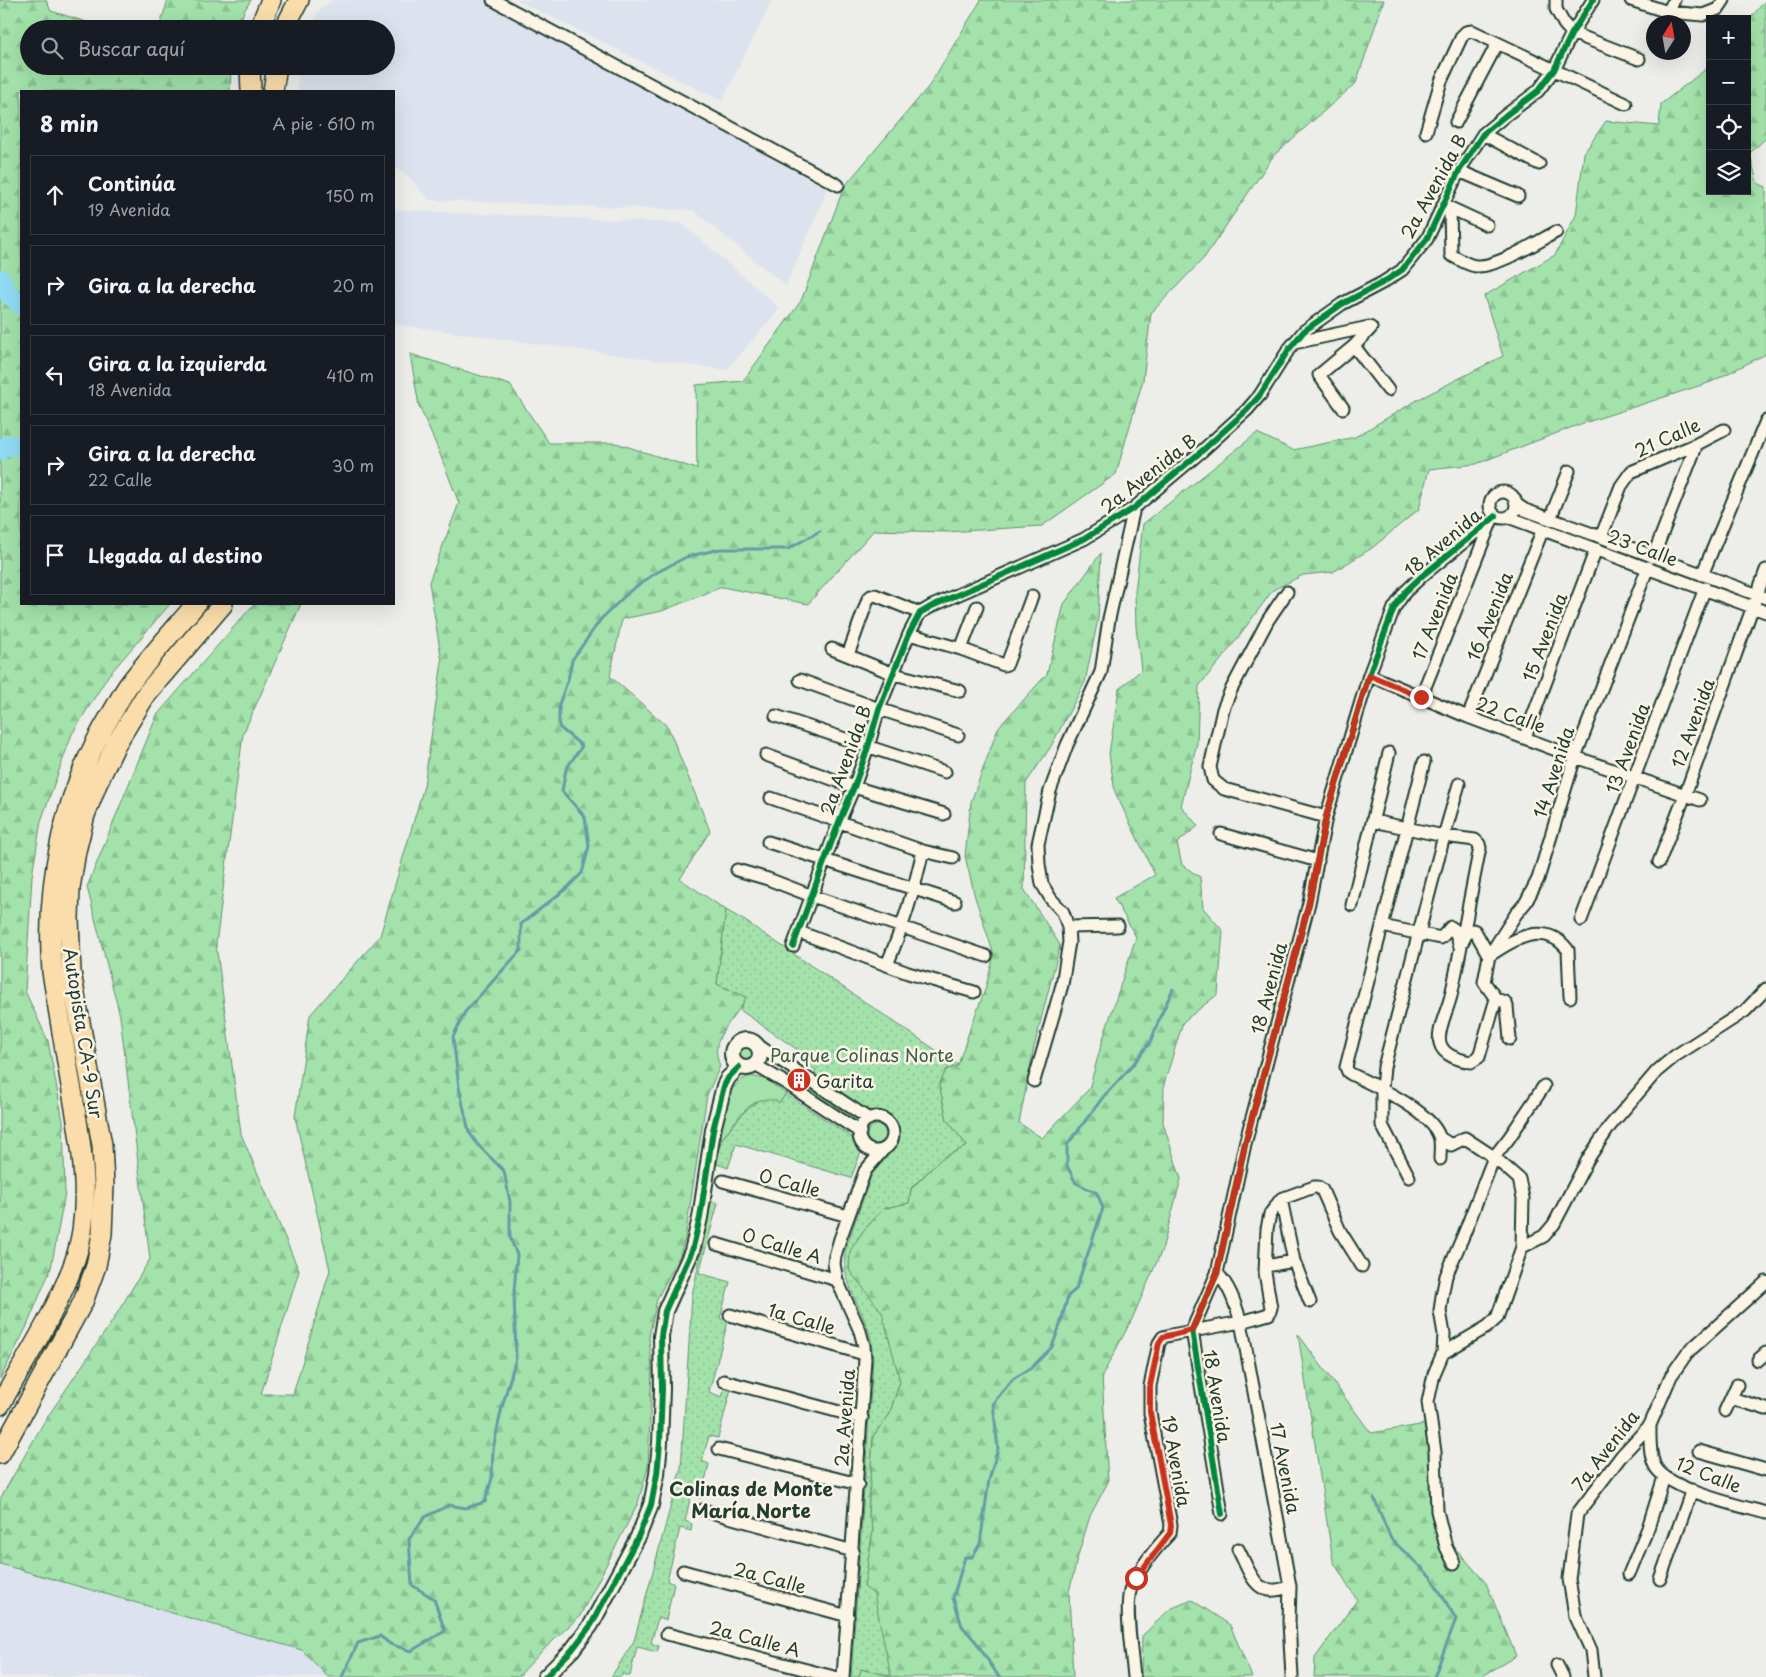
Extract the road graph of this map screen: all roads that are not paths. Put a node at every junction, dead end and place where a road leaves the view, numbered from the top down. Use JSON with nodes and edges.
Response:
{"nodes":[{"id":1,"x":270,"y":0,"type":"edge"},
{"id":2,"x":299,"y":0,"type":"edge"},
{"id":3,"x":493,"y":0,"type":"edge"},
{"id":4,"x":1556,"y":0,"type":"edge"},
{"id":5,"x":1593,"y":0,"type":"edge"},
{"id":6,"x":1631,"y":0,"type":"edge"},
{"id":7,"x":1674,"y":0,"type":"edge"},
{"id":8,"x":1724,"y":0,"type":"edge"},
{"id":9,"x":1668,"y":12,"type":"junction"},
{"id":10,"x":262,"y":20,"type":"edge"},
{"id":11,"x":289,"y":20,"type":"edge"},
{"id":12,"x":1572,"y":33,"type":"junction"},
{"id":13,"x":1497,"y":44,"type":"junction"},
{"id":14,"x":1639,"y":60,"type":"dead end"},
{"id":15,"x":1554,"y":70,"type":"junction"},
{"id":16,"x":250,"y":75,"type":"edge"},
{"id":17,"x":276,"y":75,"type":"edge"},
{"id":18,"x":250,"y":90,"type":"edge"},
{"id":19,"x":274,"y":90,"type":"edge"},
{"id":20,"x":1626,"y":104,"type":"dead end"},
{"id":21,"x":1456,"y":122,"type":"dead end"},
{"id":22,"x":1426,"y":132,"type":"dead end"},
{"id":23,"x":1483,"y":134,"type":"junction"},
{"id":24,"x":1539,"y":164,"type":"dead end"},
{"id":25,"x":1459,"y":172,"type":"junction"},
{"id":26,"x":838,"y":185,"type":"dead end"},
{"id":27,"x":1518,"y":196,"type":"dead end"},
{"id":28,"x":1447,"y":206,"type":"junction"},
{"id":29,"x":1487,"y":225,"type":"dead end"},
{"id":30,"x":1556,"y":232,"type":"dead end"},
{"id":31,"x":1294,"y":343,"type":"junction"},
{"id":32,"x":1354,"y":346,"type":"junction"},
{"id":33,"x":1388,"y":390,"type":"dead end"},
{"id":34,"x":1343,"y":408,"type":"dead end"},
{"id":35,"x":1766,"y":421,"type":"edge"},
{"id":36,"x":1724,"y":430,"type":"dead end"},
{"id":37,"x":1698,"y":444,"type":"junction"},
{"id":38,"x":1569,"y":471,"type":"dead end"},
{"id":39,"x":1516,"y":504,"type":"junction"},
{"id":40,"x":1134,"y":508,"type":"junction"},
{"id":41,"x":1498,"y":518,"type":"junction"},
{"id":42,"x":1550,"y":519,"type":"junction"},
{"id":43,"x":1543,"y":529,"type":"junction"},
{"id":44,"x":1602,"y":537,"type":"junction"},
{"id":45,"x":1596,"y":549,"type":"junction"},
{"id":46,"x":1651,"y":562,"type":"junction"},
{"id":47,"x":1766,"y":570,"type":"edge"},
{"id":48,"x":1702,"y":575,"type":"junction"},
{"id":49,"x":1705,"y":588,"type":"junction"},
{"id":50,"x":1287,"y":592,"type":"dead end"},
{"id":51,"x":1032,"y":596,"type":"dead end"},
{"id":52,"x":1761,"y":597,"type":"edge"},
{"id":53,"x":195,"y":605,"type":"edge"},
{"id":54,"x":222,"y":605,"type":"edge"},
{"id":55,"x":977,"y":606,"type":"dead end"},
{"id":56,"x":1752,"y":607,"type":"junction"},
{"id":57,"x":1766,"y":612,"type":"edge"},
{"id":58,"x":920,"y":613,"type":"junction"},
{"id":59,"x":909,"y":634,"type":"junction"},
{"id":60,"x":832,"y":648,"type":"dead end"},
{"id":61,"x":961,"y":649,"type":"junction"},
{"id":62,"x":848,"y":655,"type":"junction"},
{"id":63,"x":894,"y":674,"type":"junction"},
{"id":64,"x":1369,"y":675,"type":"junction"},
{"id":65,"x":800,"y":680,"type":"dead end"},
{"id":66,"x":960,"y":691,"type":"dead end"},
{"id":67,"x":1421,"y":697,"type":"junction"},
{"id":68,"x":879,"y":709,"type":"junction"},
{"id":69,"x":776,"y":716,"type":"dead end"},
{"id":70,"x":1468,"y":717,"type":"junction"},
{"id":71,"x":958,"y":735,"type":"dead end"},
{"id":72,"x":1525,"y":737,"type":"junction"},
{"id":73,"x":868,"y":747,"type":"junction"},
{"id":74,"x":1389,"y":753,"type":"dead end"},
{"id":75,"x":766,"y":755,"type":"dead end"},
{"id":76,"x":1575,"y":757,"type":"junction"},
{"id":77,"x":1424,"y":762,"type":"dead end"},
{"id":78,"x":945,"y":772,"type":"dead end"},
{"id":79,"x":1635,"y":777,"type":"junction"},
{"id":80,"x":1459,"y":784,"type":"dead end"},
{"id":81,"x":854,"y":786,"type":"junction"},
{"id":82,"x":1685,"y":794,"type":"junction"},
{"id":83,"x":771,"y":798,"type":"dead end"},
{"id":84,"x":1700,"y":800,"type":"dead end"},
{"id":85,"x":944,"y":814,"type":"dead end"},
{"id":86,"x":1326,"y":817,"type":"junction"},
{"id":87,"x":1373,"y":820,"type":"junction"},
{"id":88,"x":839,"y":822,"type":"junction"},
{"id":89,"x":1406,"y":828,"type":"junction"},
{"id":90,"x":1221,"y":834,"type":"dead end"},
{"id":91,"x":1444,"y":836,"type":"junction"},
{"id":92,"x":768,"y":842,"type":"dead end"},
{"id":93,"x":923,"y":851,"type":"junction"},
{"id":94,"x":953,"y":858,"type":"dead end"},
{"id":95,"x":824,"y":861,"type":"junction"},
{"id":96,"x":1318,"y":861,"type":"junction"},
{"id":97,"x":1659,"y":862,"type":"dead end"},
{"id":98,"x":737,"y":870,"type":"dead end"},
{"id":99,"x":914,"y":890,"type":"junction"},
{"id":100,"x":812,"y":896,"type":"junction"},
{"id":101,"x":955,"y":902,"type":"dead end"},
{"id":102,"x":1352,"y":905,"type":"dead end"},
{"id":103,"x":1582,"y":920,"type":"dead end"},
{"id":104,"x":1118,"y":926,"type":"dead end"},
{"id":105,"x":1382,"y":926,"type":"junction"},
{"id":106,"x":1068,"y":927,"type":"junction"},
{"id":107,"x":902,"y":928,"type":"junction"},
{"id":108,"x":799,"y":932,"type":"junction"},
{"id":109,"x":1419,"y":934,"type":"junction"},
{"id":110,"x":794,"y":946,"type":"dead end"},
{"id":111,"x":1460,"y":947,"type":"junction"},
{"id":112,"x":986,"y":956,"type":"dead end"},
{"id":113,"x":1489,"y":956,"type":"junction"},
{"id":114,"x":887,"y":965,"type":"junction"},
{"id":115,"x":1766,"y":989,"type":"edge"},
{"id":116,"x":974,"y":992,"type":"dead end"},
{"id":117,"x":1570,"y":997,"type":"dead end"},
{"id":118,"x":1496,"y":999,"type":"junction"},
{"id":119,"x":1510,"y":1039,"type":"dead end"},
{"id":120,"x":753,"y":1042,"type":"junction"},
{"id":121,"x":755,"y":1065,"type":"junction"},
{"id":122,"x":739,"y":1066,"type":"junction"},
{"id":123,"x":792,"y":1067,"type":"junction"},
{"id":124,"x":1034,"y":1081,"type":"dead end"},
{"id":125,"x":784,"y":1082,"type":"junction"},
{"id":126,"x":1544,"y":1086,"type":"dead end"},
{"id":127,"x":1382,"y":1089,"type":"junction"},
{"id":128,"x":869,"y":1119,"type":"junction"},
{"id":129,"x":860,"y":1132,"type":"junction"},
{"id":130,"x":1440,"y":1138,"type":"junction"},
{"id":131,"x":863,"y":1144,"type":"junction"},
{"id":132,"x":883,"y":1150,"type":"junction"},
{"id":133,"x":1494,"y":1157,"type":"junction"},
{"id":134,"x":1440,"y":1159,"type":"dead end"},
{"id":135,"x":866,"y":1172,"type":"junction"},
{"id":136,"x":1409,"y":1177,"type":"dead end"},
{"id":137,"x":723,"y":1181,"type":"dead end"},
{"id":138,"x":1281,"y":1199,"type":"junction"},
{"id":139,"x":848,"y":1216,"type":"junction"},
{"id":140,"x":716,"y":1244,"type":"dead end"},
{"id":141,"x":1522,"y":1247,"type":"junction"},
{"id":142,"x":1294,"y":1261,"type":"junction"},
{"id":143,"x":1266,"y":1266,"type":"junction"},
{"id":144,"x":1362,"y":1266,"type":"dead end"},
{"id":145,"x":1217,"y":1273,"type":"junction"},
{"id":146,"x":837,"y":1280,"type":"junction"},
{"id":147,"x":1766,"y":1282,"type":"edge"},
{"id":148,"x":1310,"y":1302,"type":"dead end"},
{"id":149,"x":730,"y":1315,"type":"dead end"},
{"id":150,"x":1241,"y":1322,"type":"junction"},
{"id":151,"x":1192,"y":1330,"type":"junction"},
{"id":152,"x":1443,"y":1353,"type":"junction"},
{"id":153,"x":864,"y":1354,"type":"junction"},
{"id":154,"x":724,"y":1381,"type":"dead end"},
{"id":155,"x":1737,"y":1385,"type":"dead end"},
{"id":156,"x":1731,"y":1398,"type":"junction"},
{"id":157,"x":0,"y":1405,"type":"edge"},
{"id":158,"x":1766,"y":1409,"type":"edge"},
{"id":159,"x":1725,"y":1411,"type":"dead end"},
{"id":160,"x":862,"y":1418,"type":"junction"},
{"id":161,"x":1650,"y":1425,"type":"junction"},
{"id":162,"x":719,"y":1449,"type":"dead end"},
{"id":163,"x":1699,"y":1451,"type":"dead end"},
{"id":164,"x":0,"y":1454,"type":"edge"},
{"id":165,"x":1766,"y":1470,"type":"edge"},
{"id":166,"x":1664,"y":1477,"type":"junction"},
{"id":167,"x":858,"y":1484,"type":"junction"},
{"id":168,"x":1692,"y":1490,"type":"junction"},
{"id":169,"x":704,"y":1510,"type":"dead end"},
{"id":170,"x":1766,"y":1512,"type":"edge"},
{"id":171,"x":1222,"y":1514,"type":"dead end"},
{"id":172,"x":1238,"y":1549,"type":"dead end"},
{"id":173,"x":853,"y":1551,"type":"junction"},
{"id":174,"x":1454,"y":1563,"type":"dead end"},
{"id":175,"x":683,"y":1571,"type":"dead end"},
{"id":176,"x":1629,"y":1574,"type":"dead end"},
{"id":177,"x":1660,"y":1578,"type":"dead end"},
{"id":178,"x":1290,"y":1586,"type":"junction"},
{"id":179,"x":848,"y":1616,"type":"junction"},
{"id":180,"x":667,"y":1634,"type":"dead end"},
{"id":181,"x":1556,"y":1665,"type":"dead end"},
{"id":182,"x":545,"y":1677,"type":"edge"},
{"id":183,"x":834,"y":1677,"type":"edge"},
{"id":184,"x":844,"y":1677,"type":"edge"},
{"id":185,"x":1134,"y":1677,"type":"edge"},
{"id":186,"x":1292,"y":1677,"type":"edge"},
{"id":187,"x":1563,"y":1677,"type":"edge"},
{"id":188,"x":1594,"y":1677,"type":"edge"}],
"edges":[{"from":1,"to":10,"type":"highway"},
{"from":2,"to":11,"type":"highway"},
{"from":3,"to":26,"type":"street"},
{"from":4,"to":12,"type":"street"},
{"from":5,"to":12,"type":"street"},
{"from":6,"to":9,"type":"street"},
{"from":7,"to":9,"type":"street"},
{"from":8,"to":9,"type":"street"},
{"from":12,"to":14,"type":"street"},
{"from":12,"to":15,"type":"street","name":"2a Avenida B"},
{"from":13,"to":15,"type":"street"},
{"from":13,"to":21,"type":"street"},
{"from":13,"to":22,"type":"street"},
{"from":15,"to":20,"type":"street"},
{"from":15,"to":23,"type":"street","name":"2a Avenida B"},
{"from":16,"to":18,"type":"highway"},
{"from":17,"to":19,"type":"highway"},
{"from":23,"to":24,"type":"street"},
{"from":23,"to":25,"type":"street","name":"2a Avenida B"},
{"from":25,"to":27,"type":"street"},
{"from":25,"to":28,"type":"street","name":"2a Avenida B"},
{"from":28,"to":29,"type":"street"},
{"from":28,"to":30,"type":"street"},
{"from":28,"to":31,"type":"street","name":"2a Avenida B"},
{"from":31,"to":32,"type":"street"},
{"from":31,"to":40,"type":"street","name":"2a Avenida B"},
{"from":32,"to":33,"type":"street"},
{"from":32,"to":34,"type":"street"},
{"from":35,"to":48,"type":"street"},
{"from":36,"to":37,"type":"street","name":"21 Calle"},
{"from":37,"to":44,"type":"street","name":"21 Calle"},
{"from":37,"to":46,"type":"street","name":"14 Avenida"},
{"from":38,"to":42,"type":"street"},
{"from":39,"to":41,"type":"street"},
{"from":39,"to":41,"type":"street"},
{"from":39,"to":42,"type":"street","name":"23 Calle"},
{"from":40,"to":58,"type":"street","name":"2a Avenida B"},
{"from":40,"to":106,"type":"street"},
{"from":41,"to":43,"type":"street","name":"23 Calle"},
{"from":41,"to":64,"type":"street","name":"18 Avenida"},
{"from":41,"to":67,"type":"street","name":"17 Avenida"},
{"from":42,"to":44,"type":"street","name":"23 Calle"},
{"from":43,"to":45,"type":"street","name":"23 Calle"},
{"from":43,"to":70,"type":"street","name":"16 Avenida"},
{"from":44,"to":46,"type":"street","name":"23 Calle"},
{"from":45,"to":46,"type":"street","name":"23 Calle"},
{"from":45,"to":72,"type":"street","name":"15 Avenida"},
{"from":46,"to":48,"type":"street","name":"23 Calle"},
{"from":46,"to":49,"type":"street","name":"23 Calle"},
{"from":46,"to":76,"type":"street","name":"14 Avenida"},
{"from":47,"to":52,"type":"street"},
{"from":48,"to":52,"type":"street","name":"23 Calle"},
{"from":49,"to":56,"type":"street","name":"23 Calle"},
{"from":49,"to":79,"type":"street","name":"13 Avenida"},
{"from":50,"to":86,"type":"street"},
{"from":51,"to":61,"type":"street"},
{"from":52,"to":56,"type":"street","name":"12 Avenida"},
{"from":53,"to":157,"type":"highway","name":"Autopista CA-9 Sur"},
{"from":54,"to":164,"type":"highway","name":"Autopista CA-9 Sur"},
{"from":55,"to":61,"type":"street"},
{"from":56,"to":57,"type":"street","name":"23 Calle"},
{"from":56,"to":82,"type":"street","name":"12 Avenida"},
{"from":58,"to":59,"type":"street","name":"2a Avenida B"},
{"from":58,"to":62,"type":"street"},
{"from":59,"to":61,"type":"street"},
{"from":59,"to":63,"type":"street","name":"2a Avenida B"},
{"from":60,"to":62,"type":"street"},
{"from":62,"to":63,"type":"street"},
{"from":63,"to":66,"type":"street"},
{"from":63,"to":68,"type":"street","name":"2a Avenida B"},
{"from":64,"to":67,"type":"street","name":"22 Calle"},
{"from":64,"to":86,"type":"street","name":"18 Avenida"},
{"from":65,"to":68,"type":"street"},
{"from":67,"to":70,"type":"street","name":"22 Calle"},
{"from":68,"to":71,"type":"street"},
{"from":68,"to":73,"type":"street","name":"2a Avenida B"},
{"from":69,"to":73,"type":"street"},
{"from":70,"to":72,"type":"street","name":"22 Calle"},
{"from":72,"to":76,"type":"street","name":"22 Calle"},
{"from":73,"to":78,"type":"street"},
{"from":73,"to":81,"type":"street","name":"2a Avenida B"},
{"from":74,"to":87,"type":"street"},
{"from":75,"to":81,"type":"street"},
{"from":76,"to":79,"type":"street","name":"22 Calle"},
{"from":76,"to":113,"type":"street","name":"14 Avenida"},
{"from":77,"to":89,"type":"street"},
{"from":79,"to":82,"type":"street","name":"22 Calle"},
{"from":79,"to":103,"type":"street","name":"13 Avenida"},
{"from":80,"to":91,"type":"street"},
{"from":81,"to":85,"type":"street"},
{"from":81,"to":88,"type":"street","name":"2a Avenida B"},
{"from":82,"to":84,"type":"street","name":"22 Calle"},
{"from":82,"to":97,"type":"street","name":"12 Avenida"},
{"from":83,"to":88,"type":"street"},
{"from":86,"to":96,"type":"street","name":"18 Avenida"},
{"from":87,"to":89,"type":"street"},
{"from":87,"to":102,"type":"street"},
{"from":88,"to":93,"type":"street"},
{"from":88,"to":95,"type":"street","name":"2a Avenida B"},
{"from":89,"to":91,"type":"street"},
{"from":89,"to":105,"type":"street"},
{"from":90,"to":96,"type":"street"},
{"from":91,"to":109,"type":"street"},
{"from":91,"to":111,"type":"street"},
{"from":92,"to":95,"type":"street"},
{"from":93,"to":94,"type":"street"},
{"from":93,"to":99,"type":"street"},
{"from":95,"to":99,"type":"street"},
{"from":95,"to":100,"type":"street","name":"2a Avenida B"},
{"from":96,"to":145,"type":"street","name":"18 Avenida"},
{"from":98,"to":100,"type":"street"},
{"from":99,"to":101,"type":"street"},
{"from":99,"to":107,"type":"street"},
{"from":100,"to":107,"type":"street"},
{"from":100,"to":108,"type":"street","name":"2a Avenida B"},
{"from":104,"to":106,"type":"street"},
{"from":105,"to":109,"type":"street"},
{"from":105,"to":127,"type":"street"},
{"from":106,"to":124,"type":"street"},
{"from":107,"to":112,"type":"street"},
{"from":107,"to":114,"type":"street"},
{"from":108,"to":110,"type":"street","name":"2a Avenida B"},
{"from":108,"to":114,"type":"street"},
{"from":109,"to":111,"type":"street"},
{"from":109,"to":127,"type":"street"},
{"from":111,"to":113,"type":"street"},
{"from":111,"to":118,"type":"street"},
{"from":113,"to":117,"type":"street"},
{"from":113,"to":118,"type":"street","name":"14 Avenida"},
{"from":114,"to":116,"type":"street"},
{"from":115,"to":141,"type":"street"},
{"from":118,"to":119,"type":"street"},
{"from":120,"to":121,"type":"street"},
{"from":120,"to":122,"type":"street"},
{"from":120,"to":123,"type":"street"},
{"from":121,"to":122,"type":"street"},
{"from":121,"to":125,"type":"street"},
{"from":122,"to":182,"type":"street"},
{"from":123,"to":125,"type":"street"},
{"from":123,"to":128,"type":"street"},
{"from":125,"to":129,"type":"street"},
{"from":126,"to":133,"type":"street"},
{"from":127,"to":130,"type":"street"},
{"from":127,"to":136,"type":"street"},
{"from":128,"to":129,"type":"street"},
{"from":128,"to":132,"type":"street"},
{"from":129,"to":131,"type":"street"},
{"from":130,"to":133,"type":"street"},
{"from":130,"to":134,"type":"street"},
{"from":131,"to":132,"type":"street"},
{"from":131,"to":135,"type":"street","name":"2a Avenida"},
{"from":132,"to":135,"type":"street","name":"2a Avenida"},
{"from":133,"to":141,"type":"street"},
{"from":133,"to":152,"type":"street"},
{"from":135,"to":139,"type":"street","name":"2a Avenida"},
{"from":137,"to":139,"type":"street","name":"0 Calle"},
{"from":138,"to":142,"type":"street"},
{"from":138,"to":143,"type":"street"},
{"from":138,"to":144,"type":"street"},
{"from":139,"to":146,"type":"street","name":"2a Avenida"},
{"from":140,"to":146,"type":"street","name":"0 Calle A"},
{"from":141,"to":152,"type":"street"},
{"from":142,"to":143,"type":"street"},
{"from":142,"to":148,"type":"street"},
{"from":143,"to":150,"type":"street"},
{"from":145,"to":150,"type":"street","name":"17 Avenida"},
{"from":145,"to":151,"type":"street","name":"18 Avenida"},
{"from":146,"to":153,"type":"street","name":"2a Avenida"},
{"from":147,"to":161,"type":"street","name":"7a Avenida"},
{"from":149,"to":153,"type":"street","name":"1a Calle"},
{"from":150,"to":151,"type":"street"},
{"from":150,"to":178,"type":"street","name":"17 Avenida"},
{"from":151,"to":171,"type":"street","name":"18 Avenida"},
{"from":151,"to":185,"type":"street","name":"19 Avenida"},
{"from":152,"to":174,"type":"street"},
{"from":153,"to":160,"type":"street","name":"2a Avenida"},
{"from":154,"to":160,"type":"street"},
{"from":155,"to":156,"type":"street"},
{"from":156,"to":158,"type":"street"},
{"from":156,"to":159,"type":"street"},
{"from":160,"to":167,"type":"street","name":"2a Avenida"},
{"from":161,"to":166,"type":"street","name":"12 Calle"},
{"from":161,"to":188,"type":"street","name":"7a Avenida"},
{"from":162,"to":167,"type":"street"},
{"from":163,"to":165,"type":"street"},
{"from":166,"to":168,"type":"street","name":"12 Calle"},
{"from":166,"to":176,"type":"street"},
{"from":167,"to":173,"type":"street","name":"2a Avenida"},
{"from":168,"to":170,"type":"street","name":"12 Calle"},
{"from":168,"to":177,"type":"street"},
{"from":169,"to":173,"type":"street"},
{"from":172,"to":178,"type":"street"},
{"from":173,"to":179,"type":"street","name":"2a Avenida"},
{"from":175,"to":179,"type":"street","name":"2a Calle"},
{"from":178,"to":186,"type":"street","name":"17 Avenida"},
{"from":179,"to":184,"type":"street","name":"2a Avenida"},
{"from":180,"to":183,"type":"street","name":"2a Calle A"},
{"from":181,"to":187,"type":"street"}]}
